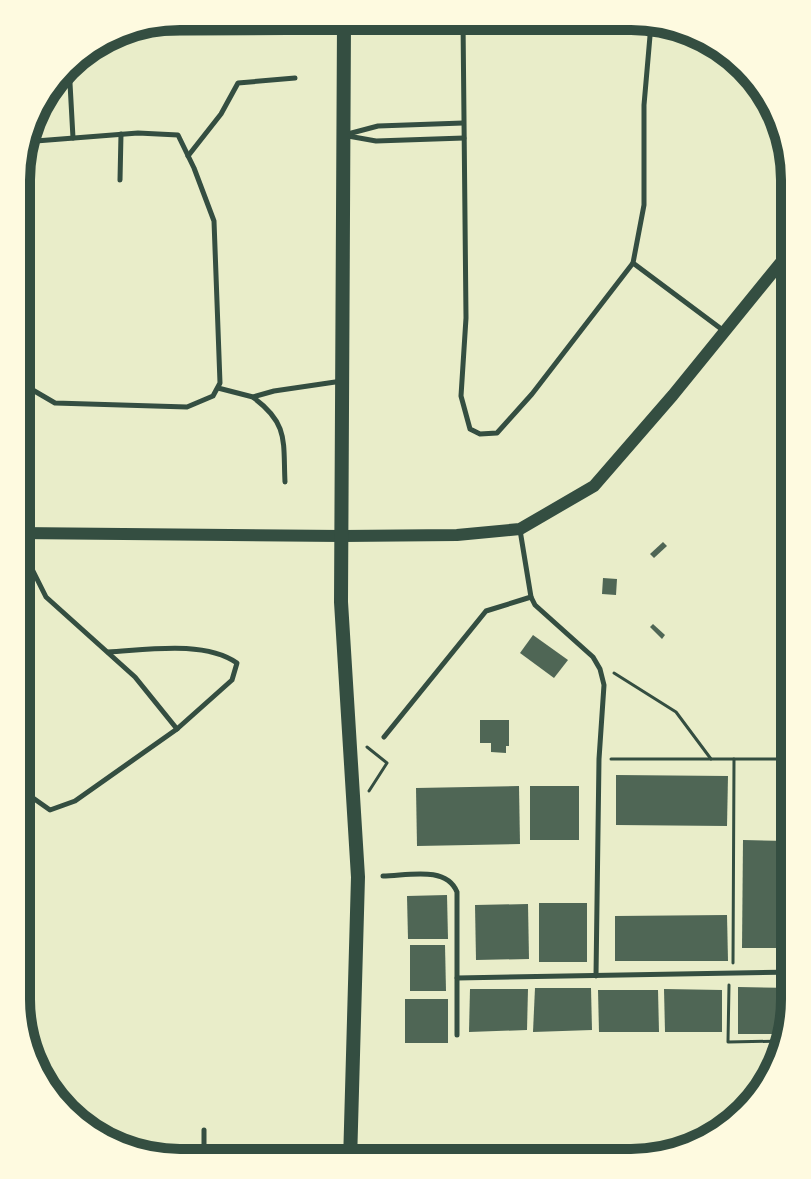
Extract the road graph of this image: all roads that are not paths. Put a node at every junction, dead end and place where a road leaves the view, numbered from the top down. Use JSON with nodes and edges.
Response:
{"nodes":[{"id":1,"x":344,"y":30,"type":"edge"},
{"id":2,"x":463,"y":30,"type":"edge"},
{"id":3,"x":648,"y":31,"type":"edge"},
{"id":4,"x":70,"y":78,"type":"edge"},
{"id":5,"x":295,"y":78,"type":"dead end"},
{"id":6,"x":463,"y":123,"type":"junction"},
{"id":7,"x":121,"y":134,"type":"junction"},
{"id":8,"x":343,"y":136,"type":"junction"},
{"id":9,"x":73,"y":138,"type":"junction"},
{"id":10,"x":464,"y":138,"type":"junction"},
{"id":11,"x":36,"y":141,"type":"edge"},
{"id":12,"x":188,"y":156,"type":"junction"},
{"id":13,"x":120,"y":180,"type":"dead end"},
{"id":14,"x":781,"y":262,"type":"edge"},
{"id":15,"x":633,"y":263,"type":"junction"},
{"id":16,"x":725,"y":331,"type":"junction"},
{"id":17,"x":343,"y":381,"type":"junction"},
{"id":18,"x":30,"y":388,"type":"edge"},
{"id":19,"x":218,"y":388,"type":"junction"},
{"id":20,"x":253,"y":397,"type":"junction"},
{"id":21,"x":285,"y":482,"type":"dead end"},
{"id":22,"x":520,"y":529,"type":"junction"},
{"id":23,"x":30,"y":533,"type":"edge"},
{"id":24,"x":342,"y":536,"type":"junction"},
{"id":25,"x":30,"y":565,"type":"edge"},
{"id":26,"x":531,"y":597,"type":"junction"},
{"id":27,"x":107,"y":652,"type":"junction"},
{"id":28,"x":177,"y":729,"type":"junction"},
{"id":29,"x":384,"y":737,"type":"dead end"},
{"id":30,"x":30,"y":796,"type":"edge"},
{"id":31,"x":383,"y":876,"type":"dead end"},
{"id":32,"x":781,"y":972,"type":"edge"},
{"id":33,"x":596,"y":976,"type":"junction"},
{"id":34,"x":457,"y":978,"type":"junction"},
{"id":35,"x":457,"y":1035,"type":"dead end"},
{"id":36,"x":204,"y":1130,"type":"dead end"},
{"id":37,"x":204,"y":1149,"type":"edge"},
{"id":38,"x":350,"y":1149,"type":"edge"}],
"edges":[{"from":1,"to":8,"type":"main road"},
{"from":2,"to":6,"type":"lane"},
{"from":3,"to":15,"type":"lane"},
{"from":4,"to":9,"type":"lane"},
{"from":5,"to":12,"type":"lane"},
{"from":6,"to":8,"type":"lane"},
{"from":6,"to":10,"type":"lane"},
{"from":7,"to":9,"type":"lane"},
{"from":7,"to":12,"type":"lane"},
{"from":7,"to":13,"type":"lane"},
{"from":8,"to":10,"type":"lane"},
{"from":8,"to":17,"type":"main road"},
{"from":9,"to":11,"type":"lane"},
{"from":10,"to":15,"type":"lane"},
{"from":12,"to":19,"type":"lane"},
{"from":14,"to":16,"type":"street"},
{"from":15,"to":16,"type":"lane"},
{"from":16,"to":22,"type":"street"},
{"from":17,"to":20,"type":"lane"},
{"from":17,"to":24,"type":"main road"},
{"from":18,"to":19,"type":"lane"},
{"from":19,"to":20,"type":"lane"},
{"from":20,"to":21,"type":"lane"},
{"from":22,"to":24,"type":"street"},
{"from":22,"to":26,"type":"lane"},
{"from":23,"to":24,"type":"street"},
{"from":24,"to":38,"type":"main road"},
{"from":25,"to":27,"type":"lane"},
{"from":26,"to":29,"type":"lane"},
{"from":26,"to":33,"type":"lane"},
{"from":27,"to":28,"type":"lane"},
{"from":27,"to":28,"type":"lane"},
{"from":28,"to":30,"type":"lane"},
{"from":31,"to":34,"type":"lane"},
{"from":32,"to":33,"type":"lane"},
{"from":33,"to":34,"type":"lane"},
{"from":34,"to":35,"type":"lane"},
{"from":36,"to":37,"type":"lane"}]}
